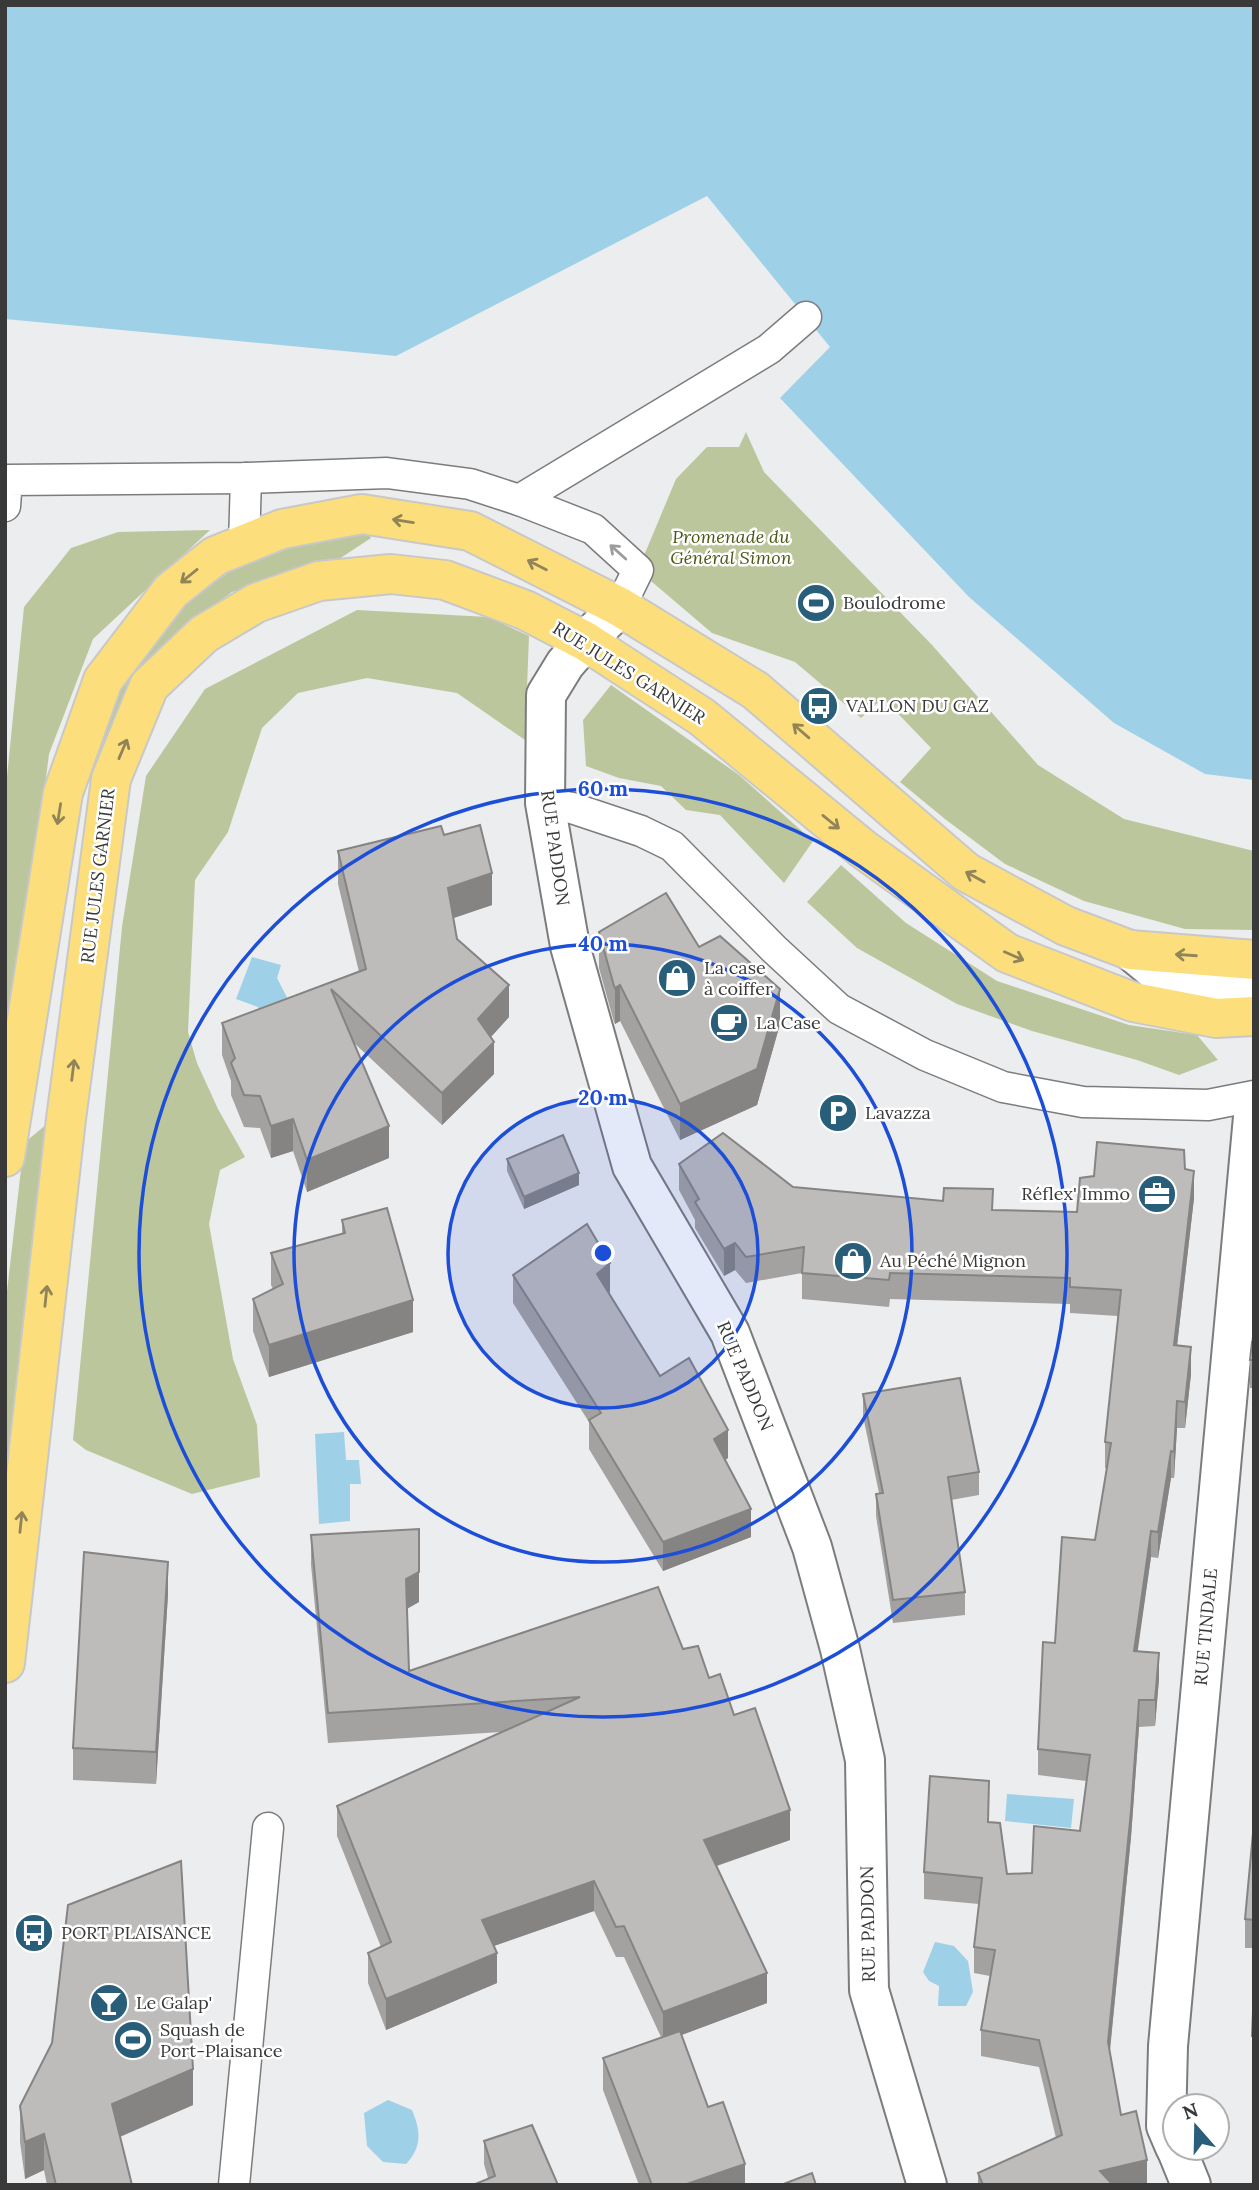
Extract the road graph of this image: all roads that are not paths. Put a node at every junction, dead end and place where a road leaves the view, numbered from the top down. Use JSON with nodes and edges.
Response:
{"nodes":[{"id":1,"x":806,"y":317,"type":"dead end"},
{"id":2,"x":246,"y":478,"type":"junction"},
{"id":3,"x":6,"y":493,"type":"edge"},
{"id":4,"x":519,"y":500,"type":"junction"},
{"id":5,"x":244,"y":544,"type":"junction"},
{"id":6,"x":319,"y":581,"type":"junction"},
{"id":7,"x":620,"y":607,"type":"junction"},
{"id":8,"x":585,"y":641,"type":"junction"},
{"id":9,"x":768,"y":702,"type":"junction"},
{"id":10,"x":545,"y":803,"type":"junction"},
{"id":11,"x":1130,"y":950,"type":"junction"},
{"id":12,"x":1254,"y":960,"type":"edge"},
{"id":13,"x":1254,"y":997,"type":"edge"},
{"id":14,"x":1254,"y":1016,"type":"edge"},
{"id":15,"x":1254,"y":1096,"type":"edge"},
{"id":16,"x":1254,"y":1106,"type":"edge"},
{"id":17,"x":5,"y":1157,"type":"edge"},
{"id":18,"x":8,"y":1609,"type":"edge"},
{"id":19,"x":5,"y":1663,"type":"edge"},
{"id":20,"x":268,"y":1829,"type":"dead end"},
{"id":21,"x":1167,"y":2092,"type":"edge"},
{"id":22,"x":1181,"y":2162,"type":"edge"},
{"id":23,"x":234,"y":2185,"type":"edge"},
{"id":24,"x":927,"y":2185,"type":"edge"},
{"id":25,"x":1191,"y":2185,"type":"edge"}],
"edges":[{"from":1,"to":4,"type":"lane"},
{"from":2,"to":3,"type":"lane"},
{"from":2,"to":4,"type":"lane"},
{"from":2,"to":5,"type":"lane"},
{"from":7,"to":4,"type":"lane","one_way":true},
{"from":7,"to":5,"type":"main road","one_way":true},
{"from":5,"to":17,"type":"main road","one_way":true},
{"from":6,"to":7,"type":"main road"},
{"from":6,"to":8,"type":"main road","name":"RUE JULES GARNIER"},
{"from":18,"to":6,"type":"main road","name":"RUE JULES GARNIER","one_way":true},
{"from":7,"to":8,"type":"street","name":"RUE PADDON"},
{"from":7,"to":9,"type":"main road"},
{"from":8,"to":9,"type":"main road"},
{"from":8,"to":10,"type":"street","name":"RUE PADDON"},
{"from":8,"to":14,"type":"main road","name":"RUE JULES GARNIER","one_way":true},
{"from":11,"to":9,"type":"main road","one_way":true},
{"from":10,"to":15,"type":"lane"},
{"from":10,"to":24,"type":"street","name":"RUE PADDON"},
{"from":12,"to":11,"type":"main road","one_way":true},
{"from":11,"to":13,"type":"street"},
{"from":16,"to":21,"type":"street","name":"RUE TINDALE"},
{"from":18,"to":19,"type":"main road","name":"RUE JULES GARNIER"},
{"from":20,"to":23,"type":"lane"},
{"from":22,"to":25,"type":"street","name":"RUE TINDALE"}]}
